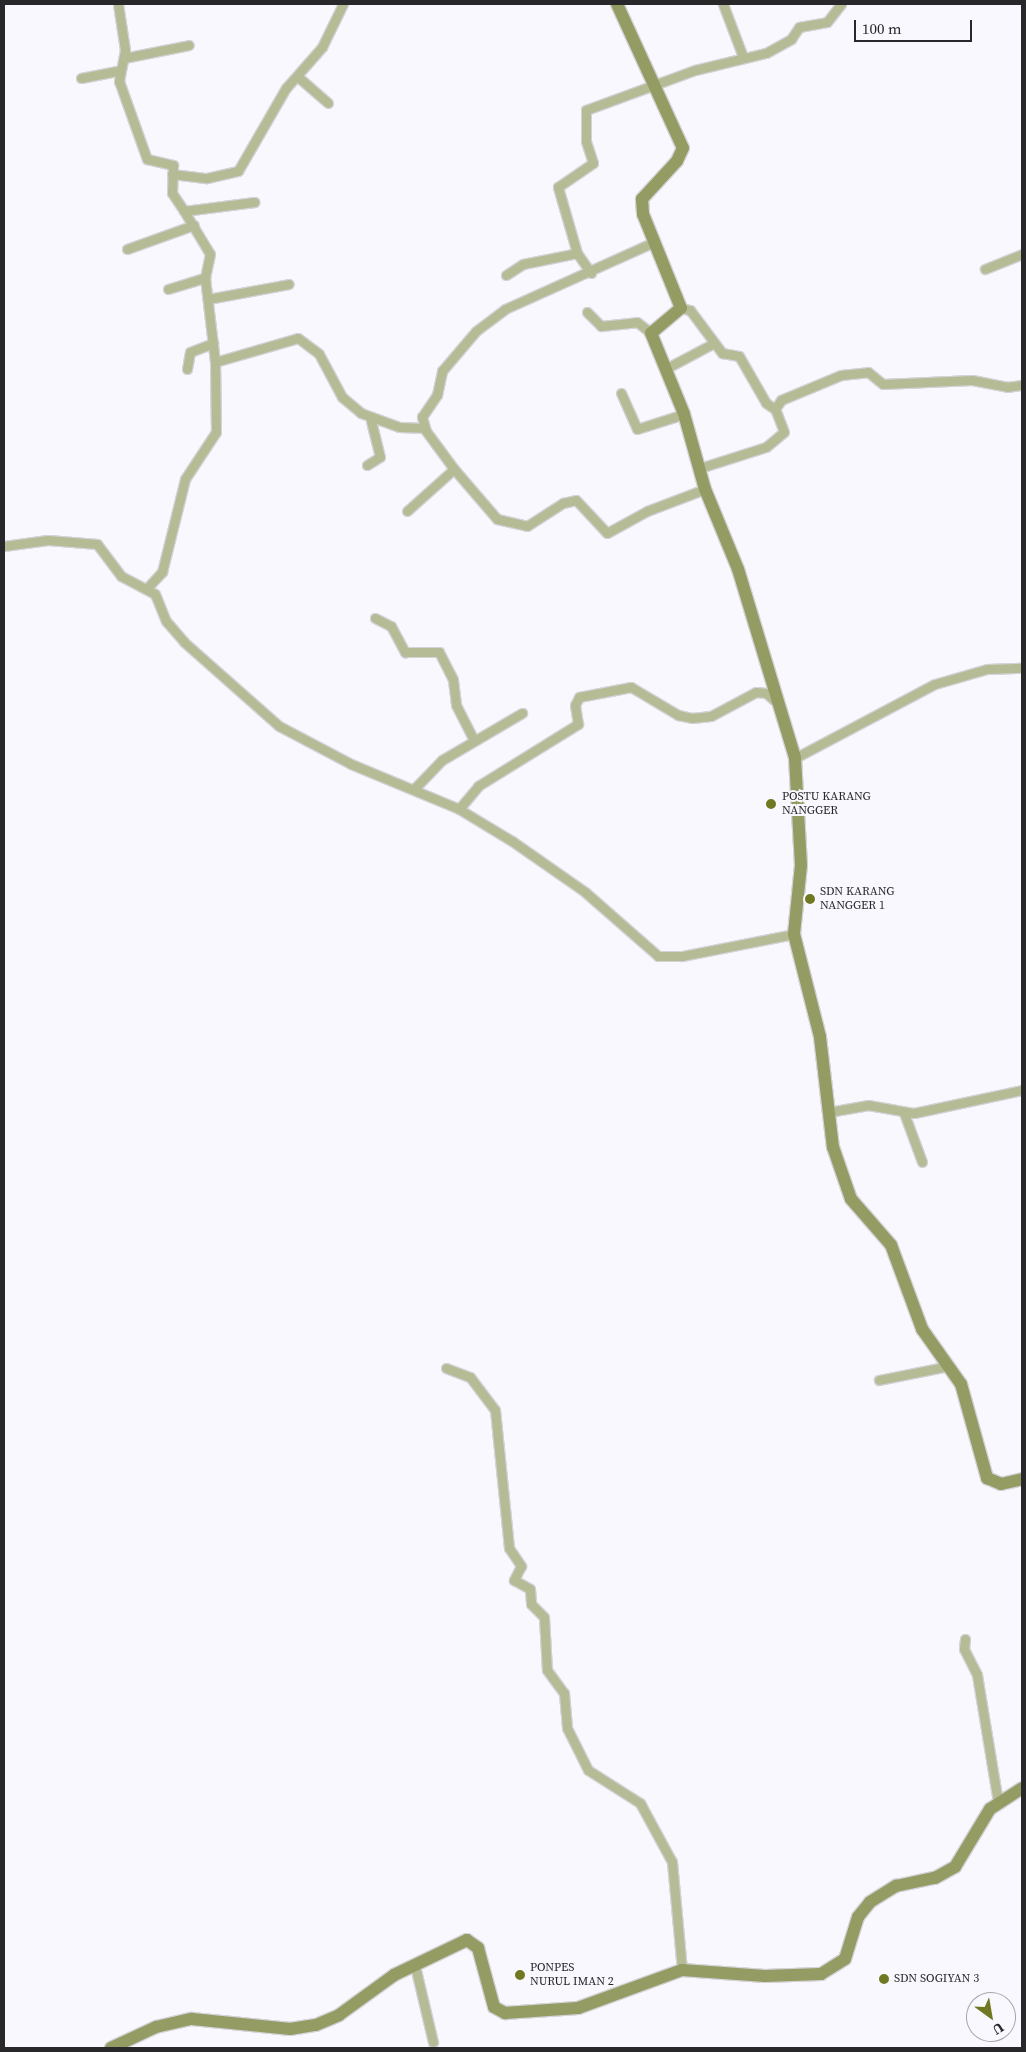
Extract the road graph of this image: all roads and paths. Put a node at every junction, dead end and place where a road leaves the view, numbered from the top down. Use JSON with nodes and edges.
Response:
{"nodes":[{"id":1,"x":118,"y":4,"type":"edge"},
{"id":2,"x":344,"y":4,"type":"edge"},
{"id":3,"x":617,"y":4,"type":"edge"},
{"id":4,"x":723,"y":4,"type":"edge"},
{"id":5,"x":841,"y":4,"type":"edge"},
{"id":6,"x":189,"y":45,"type":"dead end"},
{"id":7,"x":743,"y":57,"type":"junction"},
{"id":8,"x":124,"y":58,"type":"junction"},
{"id":9,"x":118,"y":71,"type":"junction"},
{"id":10,"x":297,"y":76,"type":"junction"},
{"id":11,"x":80,"y":78,"type":"dead end"},
{"id":12,"x":656,"y":85,"type":"junction"},
{"id":13,"x":328,"y":102,"type":"dead end"},
{"id":14,"x":172,"y":174,"type":"junction"},
{"id":15,"x":254,"y":202,"type":"dead end"},
{"id":16,"x":184,"y":211,"type":"junction"},
{"id":17,"x":194,"y":225,"type":"junction"},
{"id":18,"x":654,"y":242,"type":"junction"},
{"id":19,"x":127,"y":249,"type":"dead end"},
{"id":20,"x":577,"y":253,"type":"junction"},
{"id":21,"x":1022,"y":254,"type":"edge"},
{"id":22,"x":985,"y":269,"type":"dead end"},
{"id":23,"x":591,"y":273,"type":"junction"},
{"id":24,"x":506,"y":274,"type":"dead end"},
{"id":25,"x":205,"y":278,"type":"junction"},
{"id":26,"x":289,"y":284,"type":"dead end"},
{"id":27,"x":168,"y":289,"type":"dead end"},
{"id":28,"x":208,"y":299,"type":"junction"},
{"id":29,"x":682,"y":308,"type":"junction"},
{"id":30,"x":587,"y":312,"type":"dead end"},
{"id":31,"x":651,"y":333,"type":"junction"},
{"id":32,"x":213,"y":343,"type":"junction"},
{"id":33,"x":714,"y":343,"type":"junction"},
{"id":34,"x":215,"y":362,"type":"junction"},
{"id":35,"x":667,"y":368,"type":"junction"},
{"id":36,"x":187,"y":369,"type":"dead end"},
{"id":37,"x":1022,"y":385,"type":"edge"},
{"id":38,"x":621,"y":393,"type":"dead end"},
{"id":39,"x":775,"y":409,"type":"junction"},
{"id":40,"x":684,"y":414,"type":"junction"},
{"id":41,"x":371,"y":420,"type":"junction"},
{"id":42,"x":424,"y":428,"type":"junction"},
{"id":43,"x":367,"y":465,"type":"dead end"},
{"id":44,"x":700,"y":468,"type":"junction"},
{"id":45,"x":454,"y":469,"type":"junction"},
{"id":46,"x":705,"y":488,"type":"junction"},
{"id":47,"x":407,"y":511,"type":"dead end"},
{"id":48,"x":4,"y":546,"type":"edge"},
{"id":49,"x":148,"y":587,"type":"junction"},
{"id":50,"x":374,"y":618,"type":"dead end"},
{"id":51,"x":1022,"y":668,"type":"edge"},
{"id":52,"x":775,"y":701,"type":"junction"},
{"id":53,"x":522,"y":713,"type":"dead end"},
{"id":54,"x":474,"y":740,"type":"junction"},
{"id":55,"x":795,"y":758,"type":"junction"},
{"id":56,"x":415,"y":788,"type":"junction"},
{"id":57,"x":459,"y":809,"type":"junction"},
{"id":58,"x":794,"y":934,"type":"junction"},
{"id":59,"x":1022,"y":1090,"type":"edge"},
{"id":60,"x":829,"y":1112,"type":"junction"},
{"id":61,"x":904,"y":1113,"type":"junction"},
{"id":62,"x":922,"y":1162,"type":"dead end"},
{"id":63,"x":949,"y":1366,"type":"junction"},
{"id":64,"x":446,"y":1368,"type":"dead end"},
{"id":65,"x":879,"y":1380,"type":"dead end"},
{"id":66,"x":1022,"y":1479,"type":"edge"},
{"id":67,"x":965,"y":1639,"type":"dead end"},
{"id":68,"x":1022,"y":1788,"type":"edge"},
{"id":69,"x":998,"y":1802,"type":"junction"},
{"id":70,"x":415,"y":1966,"type":"junction"},
{"id":71,"x":682,"y":1970,"type":"junction"},
{"id":72,"x":434,"y":2042,"type":"dead end"},
{"id":73,"x":111,"y":2048,"type":"edge"}],
"edges":[{"from":1,"to":8,"type":"street"},
{"from":2,"to":10,"type":"street"},
{"from":3,"to":12,"type":"street"},
{"from":4,"to":7,"type":"street"},
{"from":5,"to":7,"type":"street"},
{"from":6,"to":8,"type":"street"},
{"from":7,"to":12,"type":"street"},
{"from":8,"to":9,"type":"street"},
{"from":9,"to":11,"type":"street"},
{"from":9,"to":14,"type":"street"},
{"from":10,"to":13,"type":"street"},
{"from":10,"to":14,"type":"street"},
{"from":12,"to":18,"type":"street"},
{"from":12,"to":20,"type":"street"},
{"from":14,"to":16,"type":"street"},
{"from":15,"to":16,"type":"street"},
{"from":16,"to":17,"type":"street"},
{"from":17,"to":19,"type":"street"},
{"from":17,"to":25,"type":"street"},
{"from":18,"to":23,"type":"street"},
{"from":18,"to":29,"type":"street"},
{"from":20,"to":23,"type":"street"},
{"from":20,"to":24,"type":"street"},
{"from":21,"to":22,"type":"street"},
{"from":23,"to":42,"type":"street"},
{"from":25,"to":27,"type":"street"},
{"from":25,"to":28,"type":"street"},
{"from":26,"to":28,"type":"street"},
{"from":28,"to":32,"type":"street"},
{"from":29,"to":31,"type":"street"},
{"from":29,"to":33,"type":"street"},
{"from":30,"to":31,"type":"street"},
{"from":31,"to":35,"type":"street"},
{"from":32,"to":34,"type":"street"},
{"from":32,"to":36,"type":"street"},
{"from":33,"to":35,"type":"street"},
{"from":33,"to":39,"type":"street"},
{"from":34,"to":41,"type":"street"},
{"from":34,"to":49,"type":"street"},
{"from":35,"to":40,"type":"street"},
{"from":37,"to":39,"type":"street"},
{"from":38,"to":40,"type":"street"},
{"from":39,"to":44,"type":"street"},
{"from":40,"to":44,"type":"street"},
{"from":41,"to":42,"type":"street"},
{"from":41,"to":43,"type":"street"},
{"from":42,"to":45,"type":"street"},
{"from":44,"to":46,"type":"street"},
{"from":45,"to":46,"type":"street"},
{"from":45,"to":47,"type":"street"},
{"from":46,"to":52,"type":"street"},
{"from":48,"to":49,"type":"street"},
{"from":49,"to":56,"type":"street"},
{"from":50,"to":54,"type":"street"},
{"from":51,"to":55,"type":"street"},
{"from":52,"to":55,"type":"street"},
{"from":52,"to":57,"type":"street"},
{"from":53,"to":54,"type":"street"},
{"from":54,"to":56,"type":"street"},
{"from":55,"to":58,"type":"street"},
{"from":56,"to":57,"type":"street"},
{"from":57,"to":58,"type":"street"},
{"from":58,"to":60,"type":"street"},
{"from":59,"to":61,"type":"street"},
{"from":60,"to":61,"type":"street"},
{"from":60,"to":63,"type":"street"},
{"from":61,"to":62,"type":"street"},
{"from":63,"to":65,"type":"street"},
{"from":63,"to":66,"type":"street"},
{"from":64,"to":71,"type":"street"},
{"from":67,"to":69,"type":"street"},
{"from":68,"to":69,"type":"street"},
{"from":69,"to":71,"type":"street"},
{"from":70,"to":71,"type":"street"},
{"from":70,"to":72,"type":"street"},
{"from":70,"to":73,"type":"street"}]}
